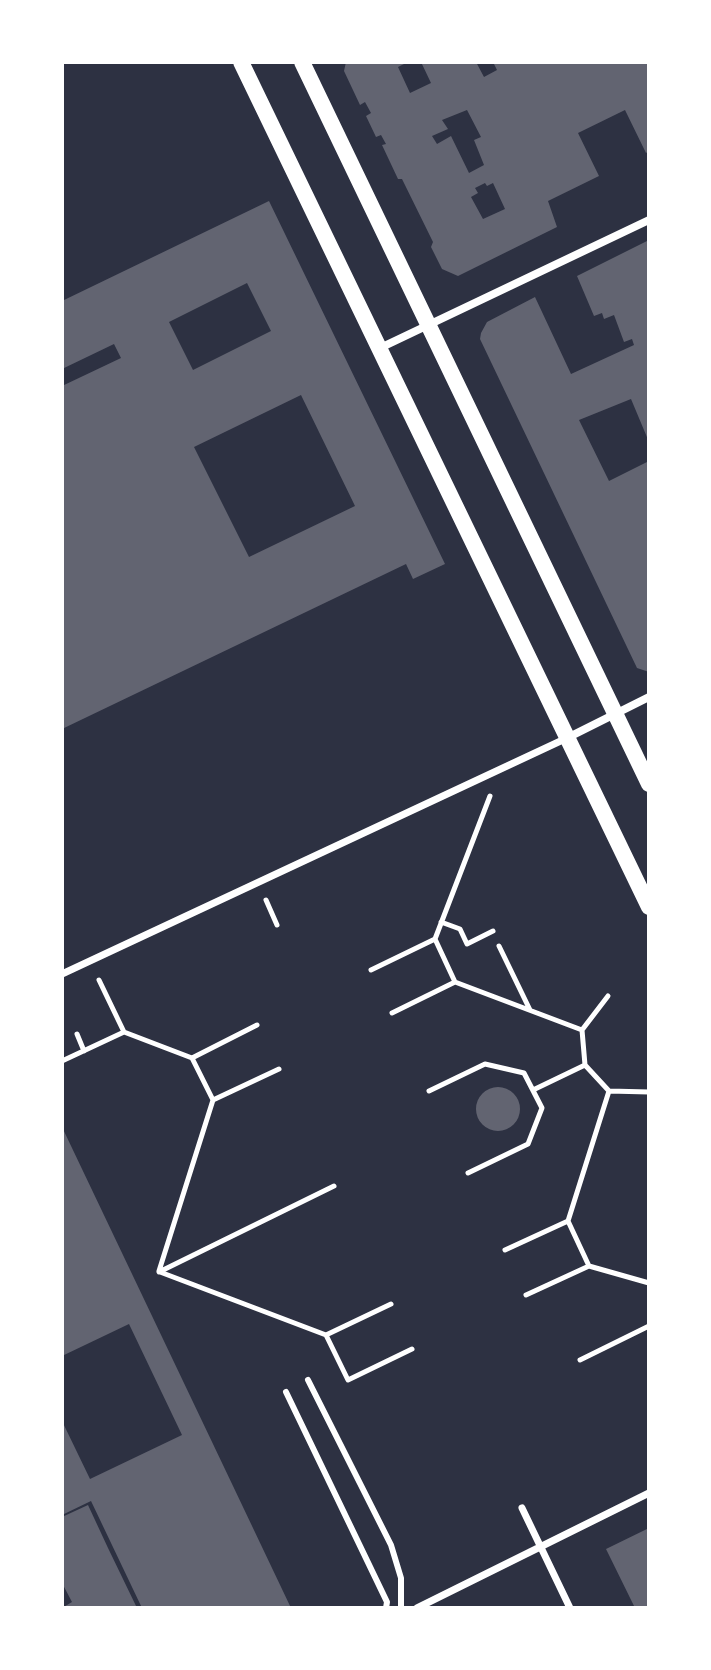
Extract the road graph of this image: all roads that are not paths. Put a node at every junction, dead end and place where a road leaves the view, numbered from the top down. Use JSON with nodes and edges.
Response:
{"nodes":[{"id":1,"x":241,"y":62,"type":"edge"},
{"id":2,"x":302,"y":62,"type":"edge"},
{"id":3,"x":649,"y":220,"type":"edge"},
{"id":4,"x":429,"y":324,"type":"junction"},
{"id":5,"x":380,"y":348,"type":"junction"},
{"id":6,"x":649,"y":697,"type":"edge"},
{"id":7,"x":616,"y":714,"type":"junction"},
{"id":8,"x":569,"y":737,"type":"junction"},
{"id":9,"x":649,"y":784,"type":"edge"},
{"id":10,"x":649,"y":907,"type":"edge"},
{"id":11,"x":62,"y":974,"type":"edge"},
{"id":12,"x":308,"y":1380,"type":"dead end"},
{"id":13,"x":286,"y":1392,"type":"dead end"},
{"id":14,"x":649,"y":1493,"type":"edge"},
{"id":15,"x":522,"y":1508,"type":"dead end"},
{"id":16,"x":540,"y":1546,"type":"junction"},
{"id":17,"x":386,"y":1608,"type":"edge"},
{"id":18,"x":401,"y":1608,"type":"edge"},
{"id":19,"x":417,"y":1608,"type":"edge"},
{"id":20,"x":570,"y":1608,"type":"edge"}],
"edges":[{"from":1,"to":5,"type":"main road"},
{"from":2,"to":4,"type":"main road"},
{"from":3,"to":4,"type":"street"},
{"from":4,"to":5,"type":"street"},
{"from":4,"to":7,"type":"main road"},
{"from":5,"to":8,"type":"main road"},
{"from":6,"to":7,"type":"street"},
{"from":7,"to":8,"type":"street"},
{"from":7,"to":9,"type":"main road"},
{"from":8,"to":10,"type":"main road"},
{"from":8,"to":11,"type":"street"},
{"from":12,"to":18,"type":"lane"},
{"from":13,"to":17,"type":"lane"},
{"from":14,"to":16,"type":"street"},
{"from":15,"to":16,"type":"street"},
{"from":16,"to":19,"type":"street"},
{"from":16,"to":20,"type":"street"}]}
